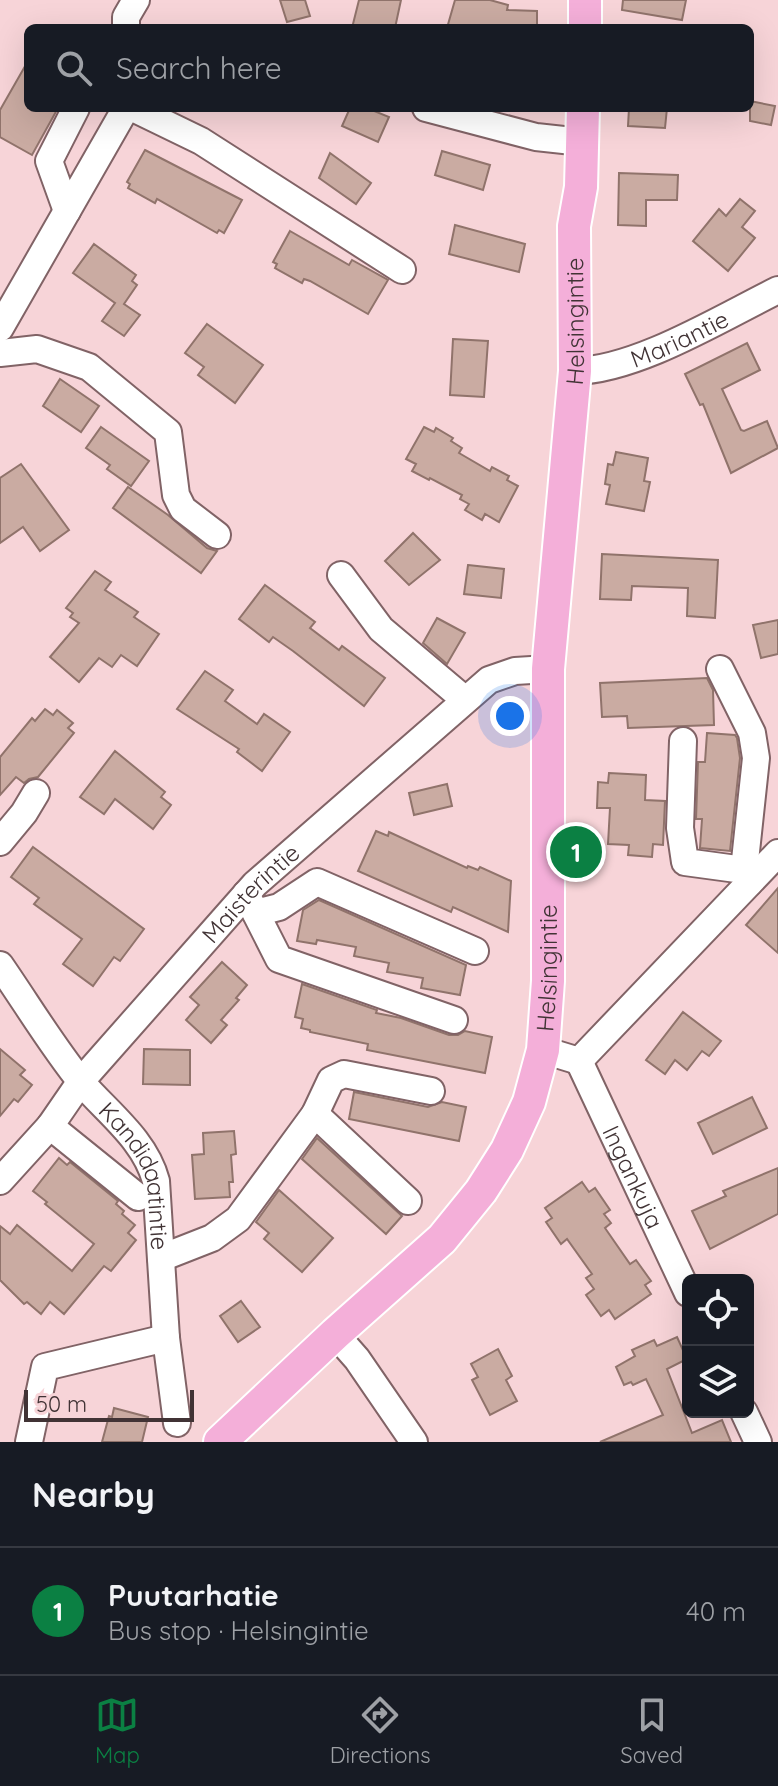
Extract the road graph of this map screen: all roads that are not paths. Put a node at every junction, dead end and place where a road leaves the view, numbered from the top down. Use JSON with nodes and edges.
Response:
{"nodes":[{"id":1,"x":136,"y":0,"type":"edge"},
{"id":2,"x":564,"y":0,"type":"edge"},
{"id":3,"x":585,"y":0,"type":"edge"},
{"id":4,"x":126,"y":24,"type":"edge"},
{"id":5,"x":564,"y":24,"type":"edge"},
{"id":6,"x":585,"y":24,"type":"edge"},
{"id":7,"x":74,"y":112,"type":"edge"},
{"id":8,"x":124,"y":112,"type":"edge"},
{"id":9,"x":141,"y":112,"type":"edge"},
{"id":10,"x":441,"y":112,"type":"edge"},
{"id":11,"x":564,"y":112,"type":"edge"},
{"id":12,"x":582,"y":112,"type":"edge"},
{"id":13,"x":572,"y":141,"type":"junction"},
{"id":14,"x":67,"y":211,"type":"junction"},
{"id":15,"x":402,"y":270,"type":"dead end"},
{"id":16,"x":778,"y":290,"type":"edge"},
{"id":17,"x":0,"y":328,"type":"edge"},
{"id":18,"x":0,"y":353,"type":"edge"},
{"id":19,"x":575,"y":371,"type":"junction"},
{"id":20,"x":217,"y":535,"type":"dead end"},
{"id":21,"x":341,"y":575,"type":"dead end"},
{"id":22,"x":548,"y":669,"type":"junction"},
{"id":23,"x":720,"y":669,"type":"dead end"},
{"id":24,"x":464,"y":699,"type":"junction"},
{"id":25,"x":683,"y":741,"type":"dead end"},
{"id":26,"x":36,"y":793,"type":"dead end"},
{"id":27,"x":0,"y":842,"type":"edge"},
{"id":28,"x":778,"y":854,"type":"edge"},
{"id":29,"x":746,"y":876,"type":"junction"},
{"id":30,"x":251,"y":904,"type":"junction"},
{"id":31,"x":475,"y":951,"type":"dead end"},
{"id":32,"x":0,"y":965,"type":"edge"},
{"id":33,"x":454,"y":1020,"type":"dead end"},
{"id":34,"x":543,"y":1050,"type":"junction"},
{"id":35,"x":579,"y":1061,"type":"junction"},
{"id":36,"x":81,"y":1081,"type":"junction"},
{"id":37,"x":431,"y":1091,"type":"dead end"},
{"id":38,"x":315,"y":1114,"type":"junction"},
{"id":39,"x":50,"y":1126,"type":"junction"},
{"id":40,"x":0,"y":1181,"type":"edge"},
{"id":41,"x":138,"y":1197,"type":"dead end"},
{"id":42,"x":408,"y":1201,"type":"dead end"},
{"id":43,"x":161,"y":1258,"type":"junction"},
{"id":44,"x":682,"y":1280,"type":"edge"},
{"id":45,"x":335,"y":1334,"type":"junction"},
{"id":46,"x":166,"y":1338,"type":"junction"},
{"id":47,"x":747,"y":1418,"type":"edge"},
{"id":48,"x":177,"y":1423,"type":"dead end"},
{"id":49,"x":29,"y":1442,"type":"edge"},
{"id":50,"x":220,"y":1442,"type":"edge"},
{"id":51,"x":414,"y":1442,"type":"edge"},
{"id":52,"x":758,"y":1442,"type":"edge"}],
"edges":[{"from":1,"to":4,"type":"street"},
{"from":2,"to":5,"type":"main road"},
{"from":3,"to":6,"type":"main road"},
{"from":7,"to":14,"type":"street"},
{"from":8,"to":14,"type":"street"},
{"from":9,"to":15,"type":"street"},
{"from":10,"to":13,"type":"street"},
{"from":11,"to":13,"type":"main road","name":"Helsingintie"},
{"from":12,"to":13,"type":"main road","name":"Helsingintie"},
{"from":13,"to":19,"type":"main road","name":"Helsingintie"},
{"from":14,"to":17,"type":"street"},
{"from":16,"to":19,"type":"street","name":"Mariantie"},
{"from":18,"to":20,"type":"street"},
{"from":19,"to":22,"type":"main road","name":"Helsingintie"},
{"from":21,"to":24,"type":"street"},
{"from":22,"to":24,"type":"street","name":"Maisterintie"},
{"from":22,"to":34,"type":"main road","name":"Helsingintie"},
{"from":23,"to":29,"type":"street"},
{"from":24,"to":30,"type":"street","name":"Maisterintie"},
{"from":25,"to":29,"type":"street"},
{"from":26,"to":27,"type":"street"},
{"from":28,"to":29,"type":"street"},
{"from":29,"to":35,"type":"street"},
{"from":30,"to":31,"type":"street"},
{"from":30,"to":33,"type":"street"},
{"from":30,"to":36,"type":"street","name":"Maisterintie"},
{"from":32,"to":36,"type":"street","name":"Kandidaatintie"},
{"from":34,"to":35,"type":"street"},
{"from":34,"to":45,"type":"main road","name":"Helsingintie"},
{"from":35,"to":44,"type":"street","name":"Ingankuja"},
{"from":36,"to":39,"type":"street","name":"Maisterintie"},
{"from":36,"to":43,"type":"street","name":"Kandidaatintie"},
{"from":37,"to":38,"type":"street"},
{"from":38,"to":42,"type":"street"},
{"from":38,"to":43,"type":"street"},
{"from":39,"to":40,"type":"street","name":"Maisterintie"},
{"from":39,"to":41,"type":"street"},
{"from":43,"to":46,"type":"street","name":"Kandidaatintie"},
{"from":45,"to":50,"type":"main road","name":"Helsingintie"},
{"from":45,"to":51,"type":"street"},
{"from":46,"to":48,"type":"street","name":"Kandidaatintie"},
{"from":46,"to":49,"type":"street"},
{"from":47,"to":52,"type":"street"}]}
